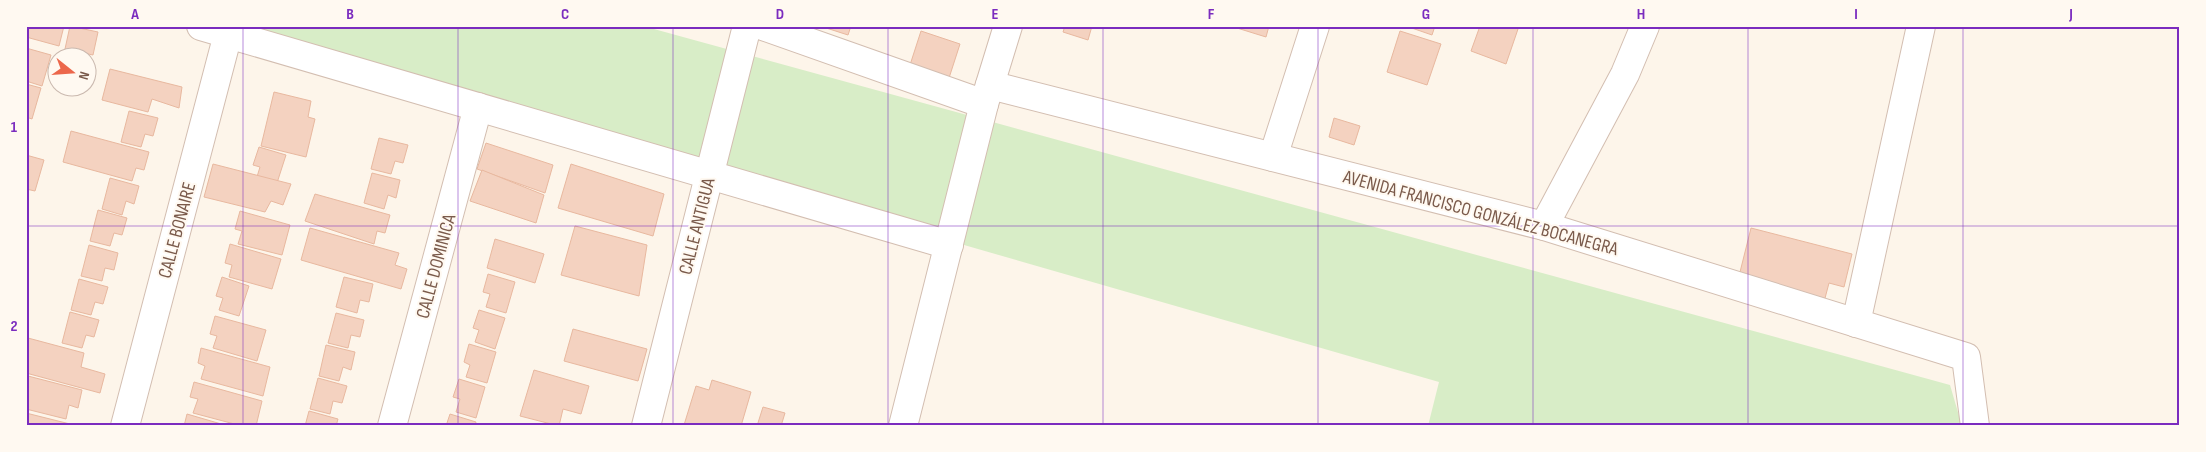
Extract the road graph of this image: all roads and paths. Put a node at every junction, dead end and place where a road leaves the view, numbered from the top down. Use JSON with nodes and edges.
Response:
{"nodes":[{"id":1,"x":202,"y":26,"type":"edge"},
{"id":2,"x":747,"y":26,"type":"edge"},
{"id":3,"x":763,"y":26,"type":"edge"},
{"id":4,"x":1008,"y":26,"type":"edge"},
{"id":5,"x":1315,"y":26,"type":"edge"},
{"id":6,"x":1645,"y":26,"type":"edge"},
{"id":7,"x":1921,"y":26,"type":"edge"},
{"id":8,"x":228,"y":34,"type":"junction"},
{"id":9,"x":987,"y":94,"type":"junction"},
{"id":10,"x":478,"y":107,"type":"junction"},
{"id":11,"x":1273,"y":157,"type":"junction"},
{"id":12,"x":710,"y":174,"type":"junction"},
{"id":13,"x":1544,"y":226,"type":"junction"},
{"id":14,"x":949,"y":245,"type":"junction"},
{"id":15,"x":1856,"y":323,"type":"junction"},
{"id":16,"x":125,"y":426,"type":"edge"},
{"id":17,"x":392,"y":426,"type":"edge"},
{"id":18,"x":646,"y":426,"type":"edge"},
{"id":19,"x":903,"y":426,"type":"edge"},
{"id":20,"x":1974,"y":426,"type":"edge"}],
"edges":[{"from":1,"to":8,"type":"street"},
{"from":2,"to":12,"type":"street","name":"CALLE ANTIGUA"},
{"from":3,"to":9,"type":"street","name":"AVENIDA FRANCISCO GONZÁLEZ BOCANEGRA"},
{"from":4,"to":9,"type":"street"},
{"from":5,"to":11,"type":"street"},
{"from":6,"to":13,"type":"street"},
{"from":7,"to":15,"type":"street"},
{"from":8,"to":10,"type":"street"},
{"from":8,"to":16,"type":"street","name":"CALLE BONAIRE"},
{"from":9,"to":11,"type":"street","name":"AVENIDA FRANCISCO GONZÁLEZ BOCANEGRA"},
{"from":9,"to":14,"type":"street"},
{"from":10,"to":12,"type":"street"},
{"from":10,"to":17,"type":"street","name":"CALLE DOMINICA"},
{"from":11,"to":13,"type":"street","name":"AVENIDA FRANCISCO GONZÁLEZ BOCANEGRA"},
{"from":12,"to":14,"type":"street"},
{"from":12,"to":18,"type":"street","name":"CALLE ANTIGUA"},
{"from":13,"to":15,"type":"street","name":"AVENIDA FRANCISCO GONZÁLEZ BOCANEGRA"},
{"from":14,"to":19,"type":"street"},
{"from":15,"to":20,"type":"street","name":"AVENIDA FRANCISCO GONZÁLEZ BOCANEGRA"}]}
